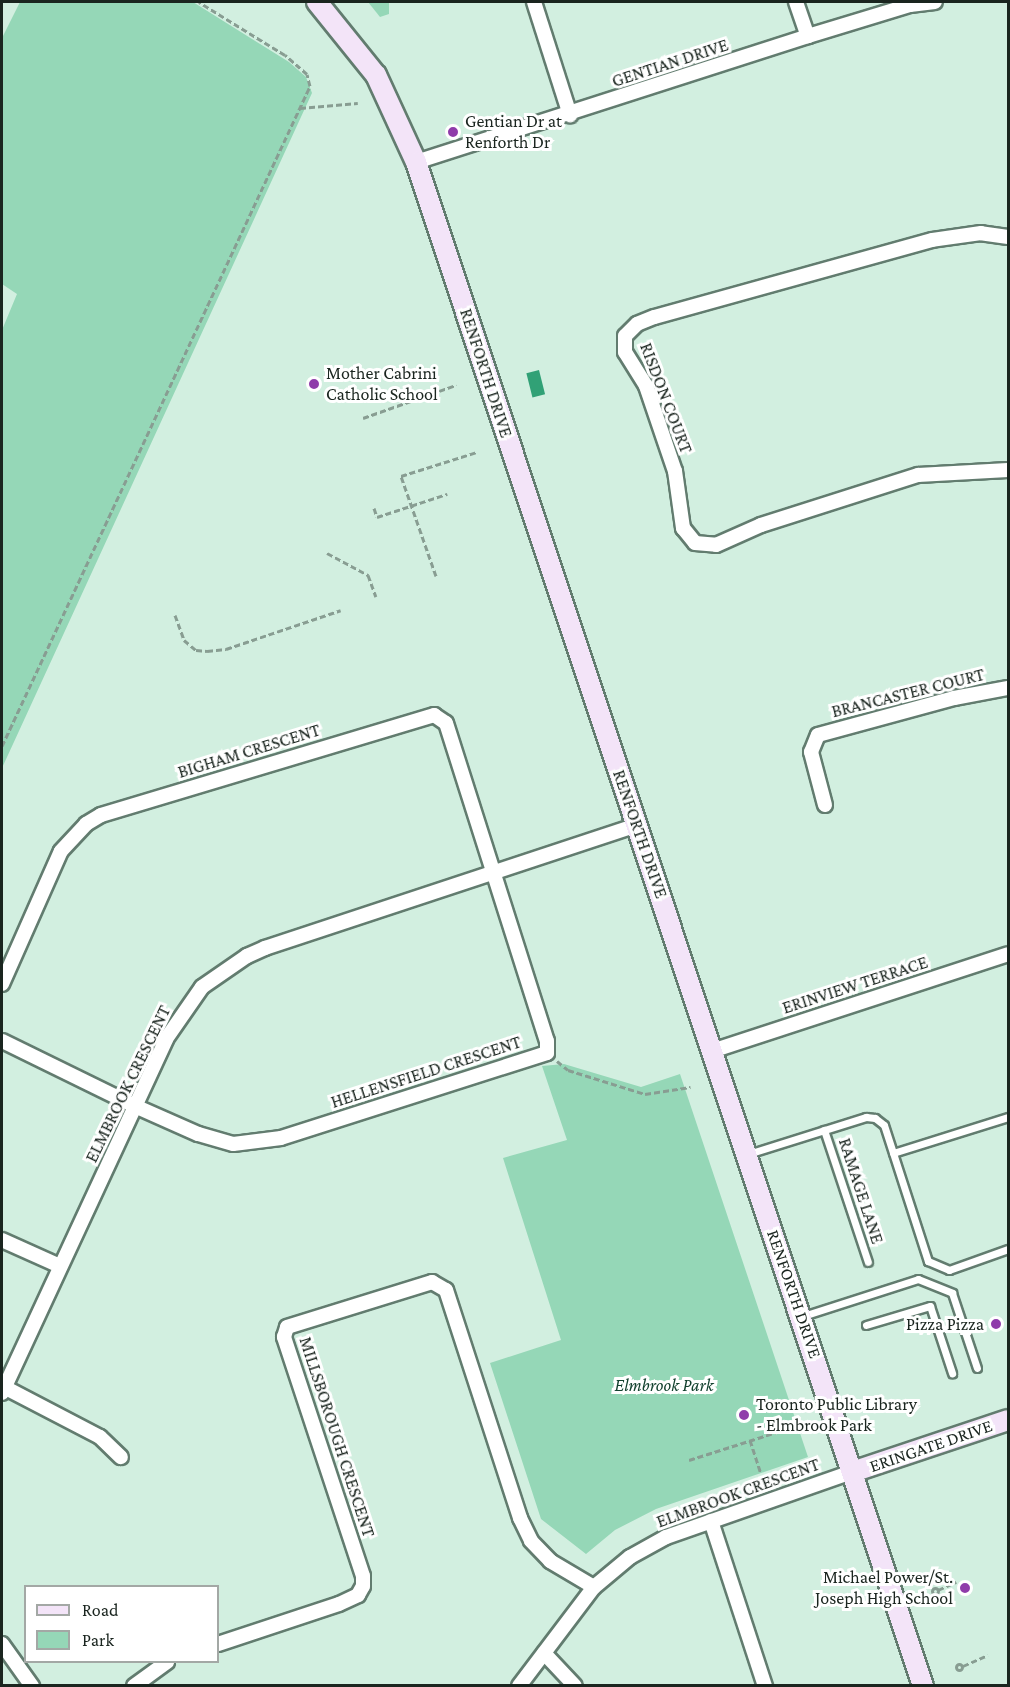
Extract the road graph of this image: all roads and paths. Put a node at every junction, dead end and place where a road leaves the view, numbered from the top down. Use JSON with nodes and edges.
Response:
{"nodes":[{"id":1,"x":199,"y":2,"type":"edge"},
{"id":2,"x":317,"y":2,"type":"edge"},
{"id":3,"x":534,"y":2,"type":"edge"},
{"id":4,"x":795,"y":2,"type":"edge"},
{"id":5,"x":936,"y":2,"type":"edge"},
{"id":6,"x":807,"y":36,"type":"junction"},
{"id":7,"x":358,"y":103,"type":"dead end"},
{"id":8,"x":300,"y":108,"type":"junction"},
{"id":9,"x":570,"y":115,"type":"junction"},
{"id":10,"x":416,"y":162,"type":"junction"},
{"id":11,"x":1008,"y":237,"type":"edge"},
{"id":12,"x":456,"y":385,"type":"dead end"},
{"id":13,"x":363,"y":418,"type":"dead end"},
{"id":14,"x":477,"y":452,"type":"dead end"},
{"id":15,"x":1008,"y":470,"type":"edge"},
{"id":16,"x":447,"y":494,"type":"dead end"},
{"id":17,"x":411,"y":506,"type":"junction"},
{"id":18,"x":374,"y":508,"type":"dead end"},
{"id":19,"x":327,"y":553,"type":"dead end"},
{"id":20,"x":436,"y":576,"type":"dead end"},
{"id":21,"x":376,"y":597,"type":"dead end"},
{"id":22,"x":341,"y":609,"type":"dead end"},
{"id":23,"x":175,"y":615,"type":"dead end"},
{"id":24,"x":1008,"y":688,"type":"edge"},
{"id":25,"x":2,"y":746,"type":"edge"},
{"id":26,"x":825,"y":805,"type":"dead end"},
{"id":27,"x":636,"y":825,"type":"junction"},
{"id":28,"x":496,"y":872,"type":"junction"},
{"id":29,"x":1008,"y":954,"type":"edge"},
{"id":30,"x":2,"y":984,"type":"edge"},
{"id":31,"x":2,"y":1041,"type":"edge"},
{"id":32,"x":712,"y":1051,"type":"junction"},
{"id":33,"x":547,"y":1053,"type":"junction"},
{"id":34,"x":690,"y":1087,"type":"dead end"},
{"id":35,"x":137,"y":1107,"type":"junction"},
{"id":36,"x":1008,"y":1117,"type":"edge"},
{"id":37,"x":824,"y":1130,"type":"junction"},
{"id":38,"x":893,"y":1153,"type":"junction"},
{"id":39,"x":746,"y":1155,"type":"junction"},
{"id":40,"x":2,"y":1240,"type":"edge"},
{"id":41,"x":1008,"y":1249,"type":"edge"},
{"id":42,"x":868,"y":1262,"type":"dead end"},
{"id":43,"x":58,"y":1265,"type":"junction"},
{"id":44,"x":803,"y":1316,"type":"junction"},
{"id":45,"x":866,"y":1325,"type":"dead end"},
{"id":46,"x":977,"y":1368,"type":"dead end"},
{"id":47,"x":952,"y":1373,"type":"dead end"},
{"id":48,"x":3,"y":1390,"type":"edge"},
{"id":49,"x":1008,"y":1420,"type":"edge"},
{"id":50,"x":802,"y":1424,"type":"dead end"},
{"id":51,"x":750,"y":1440,"type":"junction"},
{"id":52,"x":121,"y":1457,"type":"dead end"},
{"id":53,"x":689,"y":1460,"type":"dead end"},
{"id":54,"x":852,"y":1472,"type":"junction"},
{"id":55,"x":761,"y":1473,"type":"dead end"},
{"id":56,"x":711,"y":1521,"type":"junction"},
{"id":57,"x":956,"y":1582,"type":"dead end"},
{"id":58,"x":594,"y":1587,"type":"junction"},
{"id":59,"x":926,"y":1595,"type":"dead end"},
{"id":60,"x":2,"y":1644,"type":"edge"},
{"id":61,"x":219,"y":1644,"type":"edge"},
{"id":62,"x":544,"y":1653,"type":"junction"},
{"id":63,"x":988,"y":1655,"type":"dead end"},
{"id":64,"x":166,"y":1663,"type":"edge"},
{"id":65,"x":951,"y":1671,"type":"dead end"},
{"id":66,"x":32,"y":1686,"type":"edge"},
{"id":67,"x":135,"y":1686,"type":"edge"},
{"id":68,"x":519,"y":1686,"type":"edge"},
{"id":69,"x":575,"y":1686,"type":"edge"},
{"id":70,"x":765,"y":1686,"type":"edge"},
{"id":71,"x":923,"y":1686,"type":"edge"}],
"edges":[{"from":1,"to":8,"type":"path"},
{"from":2,"to":10,"type":"main road","name":"RENFORTH DRIVE"},
{"from":3,"to":9,"type":"street"},
{"from":4,"to":6,"type":"street"},
{"from":5,"to":6,"type":"street","name":"GENTIAN DRIVE"},
{"from":6,"to":9,"type":"street","name":"GENTIAN DRIVE"},
{"from":7,"to":8,"type":"path"},
{"from":8,"to":25,"type":"path"},
{"from":9,"to":10,"type":"street","name":"GENTIAN DRIVE"},
{"from":10,"to":27,"type":"main road","name":"RENFORTH DRIVE"},
{"from":11,"to":15,"type":"street","name":"RISDON COURT"},
{"from":12,"to":13,"type":"path"},
{"from":14,"to":17,"type":"path"},
{"from":16,"to":17,"type":"path"},
{"from":17,"to":18,"type":"path"},
{"from":17,"to":20,"type":"path"},
{"from":19,"to":21,"type":"path"},
{"from":22,"to":23,"type":"path"},
{"from":24,"to":26,"type":"street","name":"BRANCASTER COURT"},
{"from":27,"to":28,"type":"street","name":"ELMBROOK CRESCENT"},
{"from":27,"to":32,"type":"main road","name":"RENFORTH DRIVE"},
{"from":28,"to":30,"type":"street","name":"BIGHAM CRESCENT"},
{"from":28,"to":33,"type":"street","name":"HELLENSFIELD CRESCENT"},
{"from":28,"to":35,"type":"street","name":"ELMBROOK CRESCENT"},
{"from":29,"to":32,"type":"street","name":"ERINVIEW TERRACE"},
{"from":31,"to":35,"type":"street"},
{"from":32,"to":39,"type":"main road","name":"RENFORTH DRIVE"},
{"from":33,"to":34,"type":"path"},
{"from":33,"to":35,"type":"street","name":"HELLENSFIELD CRESCENT"},
{"from":35,"to":43,"type":"street","name":"ELMBROOK CRESCENT"},
{"from":36,"to":38,"type":"lane"},
{"from":37,"to":38,"type":"lane","name":"RAMAGE LANE"},
{"from":37,"to":39,"type":"lane","name":"RAMAGE LANE"},
{"from":37,"to":42,"type":"lane","name":"RAMAGE LANE"},
{"from":38,"to":41,"type":"lane","name":"RAMAGE LANE"},
{"from":39,"to":44,"type":"main road","name":"RENFORTH DRIVE"},
{"from":40,"to":43,"type":"street"},
{"from":43,"to":48,"type":"street","name":"ELMBROOK CRESCENT"},
{"from":44,"to":46,"type":"lane"},
{"from":44,"to":54,"type":"main road","name":"RENFORTH DRIVE"},
{"from":45,"to":47,"type":"lane"},
{"from":48,"to":52,"type":"street"},
{"from":49,"to":54,"type":"main road","name":"ERINGATE DRIVE"},
{"from":50,"to":51,"type":"path"},
{"from":51,"to":53,"type":"path"},
{"from":51,"to":55,"type":"path"},
{"from":54,"to":56,"type":"street","name":"ELMBROOK CRESCENT"},
{"from":54,"to":71,"type":"main road","name":"RENFORTH DRIVE"},
{"from":56,"to":58,"type":"street","name":"ELMBROOK CRESCENT"},
{"from":56,"to":70,"type":"street"},
{"from":57,"to":59,"type":"path"},
{"from":58,"to":61,"type":"street","name":"MILLSBOROUGH CRESCENT"},
{"from":58,"to":62,"type":"street","name":"ELMBROOK CRESCENT"},
{"from":60,"to":66,"type":"street"},
{"from":62,"to":68,"type":"street","name":"ELMBROOK CRESCENT"},
{"from":62,"to":69,"type":"street"},
{"from":63,"to":65,"type":"path"},
{"from":64,"to":67,"type":"street"}]}
